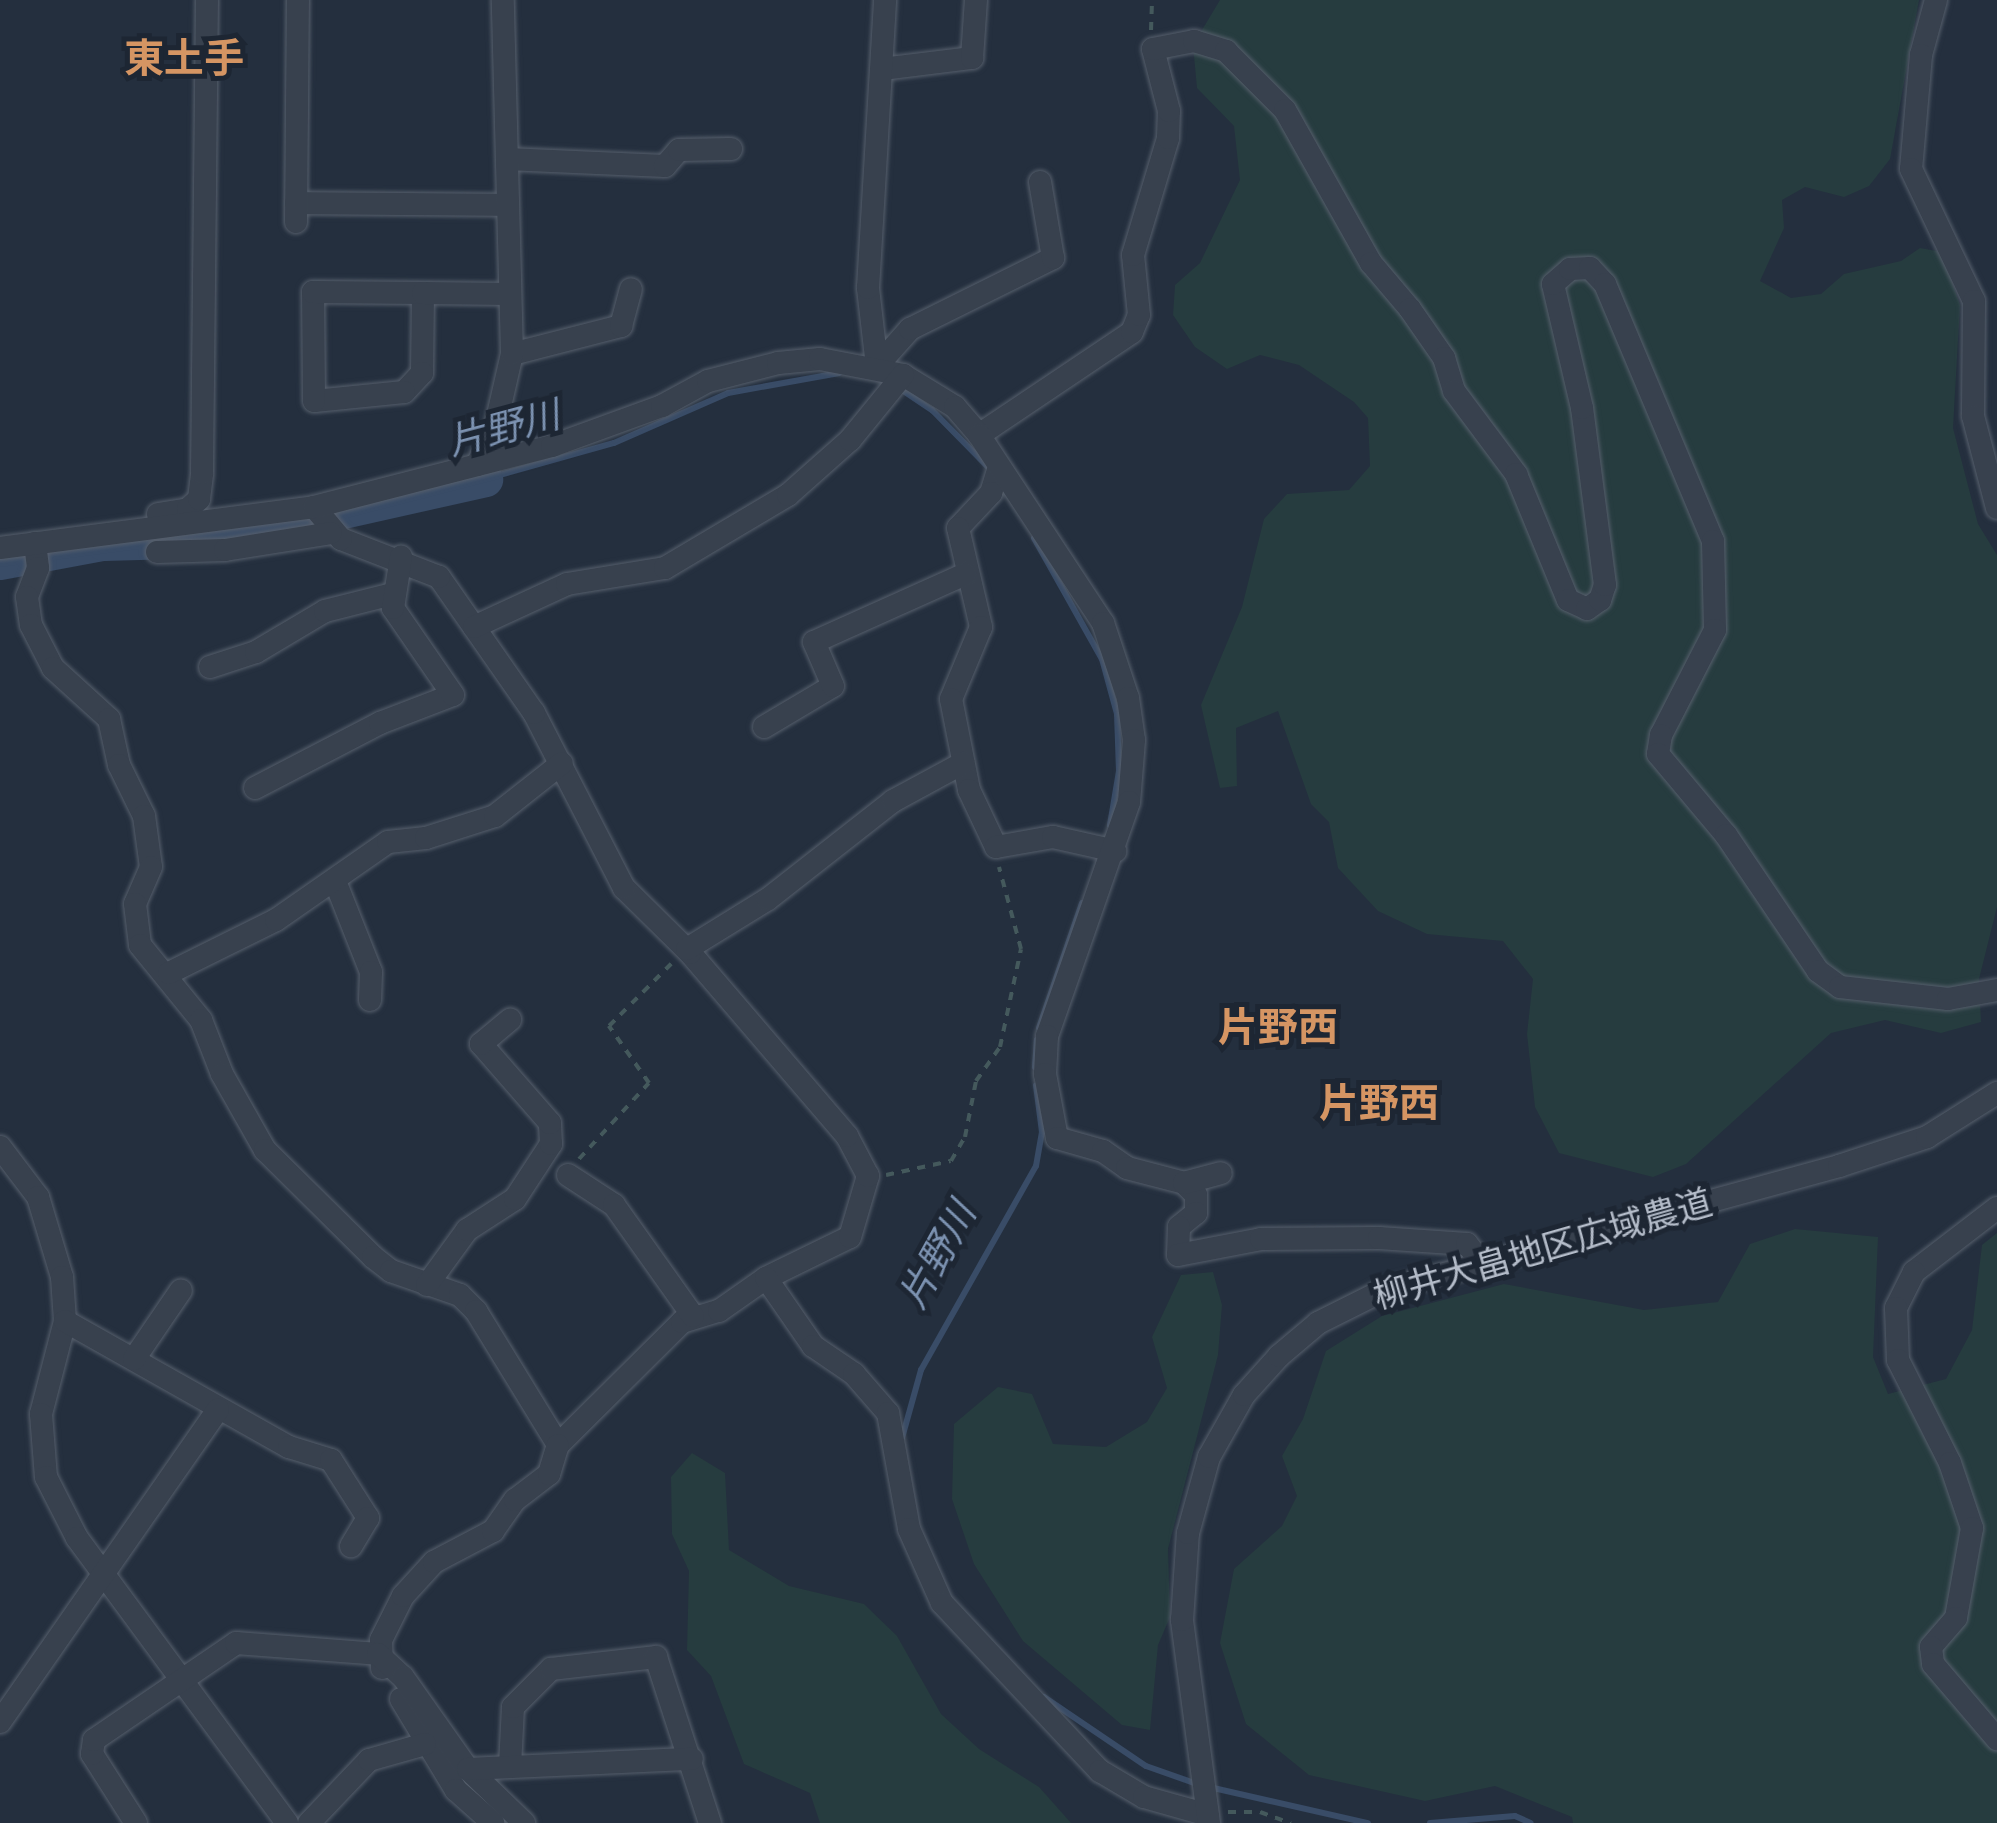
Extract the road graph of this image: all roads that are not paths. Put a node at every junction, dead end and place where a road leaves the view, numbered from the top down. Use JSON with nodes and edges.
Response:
{"nodes":[{"id":1,"x":207,"y":0,"type":"edge"},
{"id":2,"x":298,"y":0,"type":"edge"},
{"id":3,"x":503,"y":0,"type":"edge"},
{"id":4,"x":885,"y":0,"type":"edge"},
{"id":5,"x":976,"y":0,"type":"edge"},
{"id":6,"x":1936,"y":0,"type":"edge"},
{"id":7,"x":882,"y":69,"type":"junction"},
{"id":8,"x":731,"y":149,"type":"dead end"},
{"id":9,"x":507,"y":159,"type":"junction"},
{"id":10,"x":1040,"y":182,"type":"dead end"},
{"id":11,"x":508,"y":205,"type":"junction"},
{"id":12,"x":631,"y":290,"type":"dead end"},
{"id":13,"x":423,"y":293,"type":"junction"},
{"id":14,"x":510,"y":294,"type":"junction"},
{"id":15,"x":512,"y":354,"type":"junction"},
{"id":16,"x":877,"y":366,"type":"junction"},
{"id":17,"x":1987,"y":368,"type":"edge"},
{"id":18,"x":900,"y":383,"type":"junction"},
{"id":19,"x":978,"y":435,"type":"junction"},
{"id":20,"x":478,"y":464,"type":"junction"},
{"id":21,"x":1991,"y":464,"type":"edge"},
{"id":22,"x":999,"y":466,"type":"junction"},
{"id":23,"x":1997,"y":508,"type":"edge"},
{"id":24,"x":322,"y":520,"type":"junction"},
{"id":25,"x":124,"y":528,"type":"junction"},
{"id":26,"x":0,"y":548,"type":"edge"},
{"id":27,"x":157,"y":552,"type":"dead end"},
{"id":28,"x":36,"y":554,"type":"junction"},
{"id":29,"x":402,"y":558,"type":"junction"},
{"id":30,"x":965,"y":574,"type":"junction"},
{"id":31,"x":392,"y":594,"type":"junction"},
{"id":32,"x":474,"y":627,"type":"junction"},
{"id":33,"x":210,"y":667,"type":"dead end"},
{"id":34,"x":764,"y":727,"type":"dead end"},
{"id":35,"x":562,"y":763,"type":"junction"},
{"id":36,"x":962,"y":763,"type":"junction"},
{"id":37,"x":255,"y":788,"type":"dead end"},
{"id":38,"x":1108,"y":849,"type":"junction"},
{"id":39,"x":334,"y":882,"type":"junction"},
{"id":40,"x":686,"y":949,"type":"junction"},
{"id":41,"x":168,"y":973,"type":"junction"},
{"id":42,"x":1997,"y":990,"type":"edge"},
{"id":43,"x":370,"y":1000,"type":"dead end"},
{"id":44,"x":510,"y":1020,"type":"dead end"},
{"id":45,"x":1997,"y":1093,"type":"edge"},
{"id":46,"x":0,"y":1147,"type":"edge"},
{"id":47,"x":1221,"y":1173,"type":"dead end"},
{"id":48,"x":568,"y":1175,"type":"road end"},
{"id":49,"x":1184,"y":1182,"type":"junction"},
{"id":50,"x":1997,"y":1208,"type":"edge"},
{"id":51,"x":1482,"y":1263,"type":"junction"},
{"id":52,"x":766,"y":1278,"type":"junction"},
{"id":53,"x":426,"y":1285,"type":"junction"},
{"id":54,"x":181,"y":1290,"type":"dead end"},
{"id":55,"x":693,"y":1316,"type":"junction"},
{"id":56,"x":65,"y":1321,"type":"junction"},
{"id":57,"x":134,"y":1359,"type":"junction"},
{"id":58,"x":218,"y":1410,"type":"junction"},
{"id":59,"x":558,"y":1446,"type":"junction"},
{"id":60,"x":350,"y":1546,"type":"dead end"},
{"id":61,"x":107,"y":1577,"type":"junction"},
{"id":62,"x":378,"y":1654,"type":"junction"},
{"id":63,"x":182,"y":1678,"type":"junction"},
{"id":64,"x":4,"y":1708,"type":"edge"},
{"id":65,"x":1997,"y":1739,"type":"edge"},
{"id":66,"x":425,"y":1744,"type":"junction"},
{"id":67,"x":692,"y":1758,"type":"junction"},
{"id":68,"x":510,"y":1766,"type":"junction"},
{"id":69,"x":468,"y":1769,"type":"junction"},
{"id":70,"x":1208,"y":1812,"type":"edge"},
{"id":71,"x":136,"y":1823,"type":"edge"},
{"id":72,"x":286,"y":1823,"type":"edge"},
{"id":73,"x":309,"y":1823,"type":"edge"},
{"id":74,"x":493,"y":1823,"type":"edge"},
{"id":75,"x":524,"y":1823,"type":"edge"},
{"id":76,"x":710,"y":1823,"type":"edge"}],
"edges":[{"from":1,"to":25,"type":"street"},
{"from":2,"to":11,"type":"street"},
{"from":3,"to":9,"type":"street"},
{"from":4,"to":7,"type":"street"},
{"from":5,"to":7,"type":"street"},
{"from":6,"to":17,"type":"street"},
{"from":7,"to":16,"type":"street"},
{"from":8,"to":9,"type":"street"},
{"from":9,"to":11,"type":"street"},
{"from":10,"to":16,"type":"street"},
{"from":11,"to":14,"type":"street"},
{"from":12,"to":15,"type":"street"},
{"from":13,"to":13,"type":"street"},
{"from":13,"to":14,"type":"street"},
{"from":14,"to":15,"type":"street"},
{"from":15,"to":20,"type":"street"},
{"from":16,"to":18,"type":"street"},
{"from":16,"to":20,"type":"street"},
{"from":17,"to":21,"type":"street"},
{"from":18,"to":19,"type":"street"},
{"from":18,"to":32,"type":"street"},
{"from":19,"to":22,"type":"street"},
{"from":19,"to":42,"type":"street"},
{"from":20,"to":24,"type":"street"},
{"from":21,"to":23,"type":"street"},
{"from":22,"to":30,"type":"street"},
{"from":22,"to":38,"type":"street"},
{"from":24,"to":25,"type":"street"},
{"from":24,"to":27,"type":"street"},
{"from":24,"to":29,"type":"street"},
{"from":25,"to":28,"type":"street"},
{"from":26,"to":28,"type":"street"},
{"from":28,"to":41,"type":"street"},
{"from":29,"to":31,"type":"street"},
{"from":29,"to":32,"type":"street"},
{"from":30,"to":34,"type":"street"},
{"from":30,"to":36,"type":"street"},
{"from":31,"to":33,"type":"street"},
{"from":31,"to":37,"type":"street"},
{"from":32,"to":35,"type":"street"},
{"from":35,"to":39,"type":"street"},
{"from":35,"to":40,"type":"street"},
{"from":36,"to":38,"type":"street"},
{"from":36,"to":40,"type":"street"},
{"from":38,"to":49,"type":"street"},
{"from":39,"to":41,"type":"street"},
{"from":39,"to":43,"type":"street"},
{"from":40,"to":52,"type":"street"},
{"from":41,"to":53,"type":"street"},
{"from":44,"to":53,"type":"street"},
{"from":45,"to":51,"type":"street","name":"柳井大畠地区広域農道"},
{"from":46,"to":56,"type":"street"},
{"from":47,"to":49,"type":"street"},
{"from":48,"to":55,"type":"street"},
{"from":49,"to":51,"type":"street"},
{"from":50,"to":65,"type":"street"},
{"from":51,"to":70,"type":"street","name":"柳井大畠地区広域農道"},
{"from":52,"to":55,"type":"street"},
{"from":52,"to":70,"type":"street"},
{"from":53,"to":59,"type":"street"},
{"from":54,"to":57,"type":"street"},
{"from":55,"to":59,"type":"street"},
{"from":56,"to":57,"type":"street"},
{"from":56,"to":61,"type":"street"},
{"from":57,"to":58,"type":"street"},
{"from":58,"to":60,"type":"street"},
{"from":58,"to":61,"type":"street"},
{"from":59,"to":62,"type":"street"},
{"from":61,"to":63,"type":"street"},
{"from":61,"to":64,"type":"street"},
{"from":62,"to":63,"type":"street"},
{"from":62,"to":66,"type":"street"},
{"from":62,"to":69,"type":"street"},
{"from":63,"to":71,"type":"street"},
{"from":63,"to":72,"type":"street"},
{"from":66,"to":73,"type":"street"},
{"from":66,"to":74,"type":"street"},
{"from":67,"to":68,"type":"street"},
{"from":67,"to":68,"type":"street"},
{"from":67,"to":76,"type":"street"},
{"from":68,"to":69,"type":"street"},
{"from":69,"to":75,"type":"street"}]}
